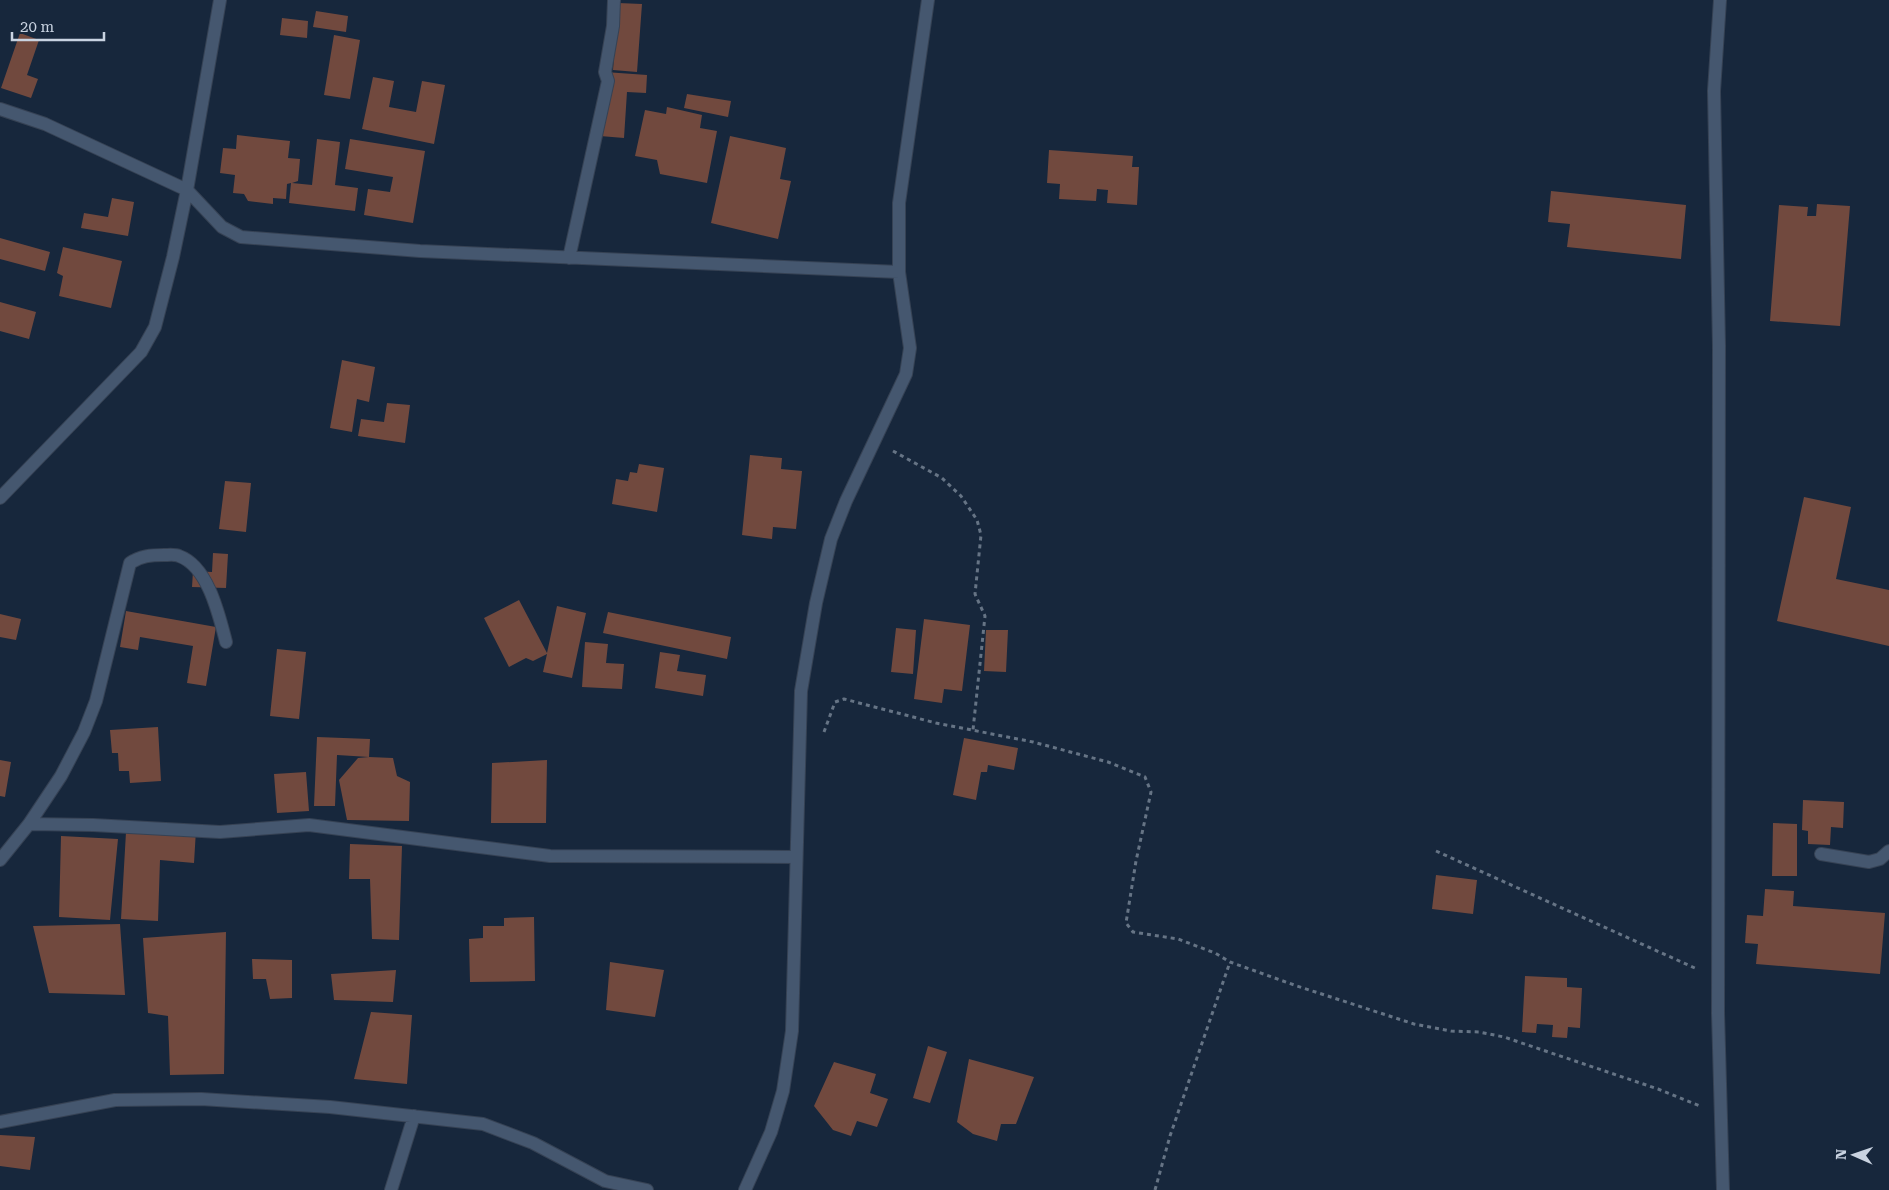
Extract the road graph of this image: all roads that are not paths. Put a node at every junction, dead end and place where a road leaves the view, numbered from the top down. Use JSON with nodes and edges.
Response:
{"nodes":[{"id":1,"x":220,"y":0,"type":"edge"},
{"id":2,"x":614,"y":0,"type":"edge"},
{"id":3,"x":928,"y":0,"type":"edge"},
{"id":4,"x":1720,"y":0,"type":"edge"},
{"id":5,"x":0,"y":109,"type":"edge"},
{"id":6,"x":187,"y":190,"type":"junction"},
{"id":7,"x":569,"y":258,"type":"junction"},
{"id":8,"x":899,"y":272,"type":"junction"},
{"id":9,"x":0,"y":498,"type":"edge"},
{"id":10,"x":226,"y":642,"type":"dead end"},
{"id":11,"x":29,"y":824,"type":"junction"},
{"id":12,"x":1889,"y":851,"type":"edge"},
{"id":13,"x":1821,"y":854,"type":"dead end"},
{"id":14,"x":796,"y":857,"type":"junction"},
{"id":15,"x":0,"y":860,"type":"edge"},
{"id":16,"x":414,"y":1116,"type":"junction"},
{"id":17,"x":0,"y":1122,"type":"edge"},
{"id":18,"x":390,"y":1190,"type":"edge"},
{"id":19,"x":647,"y":1190,"type":"edge"},
{"id":20,"x":745,"y":1190,"type":"edge"},
{"id":21,"x":1723,"y":1190,"type":"edge"}],
"edges":[{"from":1,"to":6,"type":"street"},
{"from":2,"to":7,"type":"street"},
{"from":3,"to":8,"type":"street"},
{"from":4,"to":21,"type":"street"},
{"from":5,"to":6,"type":"street"},
{"from":6,"to":7,"type":"street"},
{"from":6,"to":9,"type":"street"},
{"from":7,"to":8,"type":"street"},
{"from":8,"to":14,"type":"street"},
{"from":10,"to":11,"type":"street"},
{"from":11,"to":14,"type":"street"},
{"from":11,"to":15,"type":"street"},
{"from":12,"to":13,"type":"street"},
{"from":14,"to":20,"type":"street"},
{"from":16,"to":17,"type":"street"},
{"from":16,"to":18,"type":"street"},
{"from":16,"to":19,"type":"street"}]}
